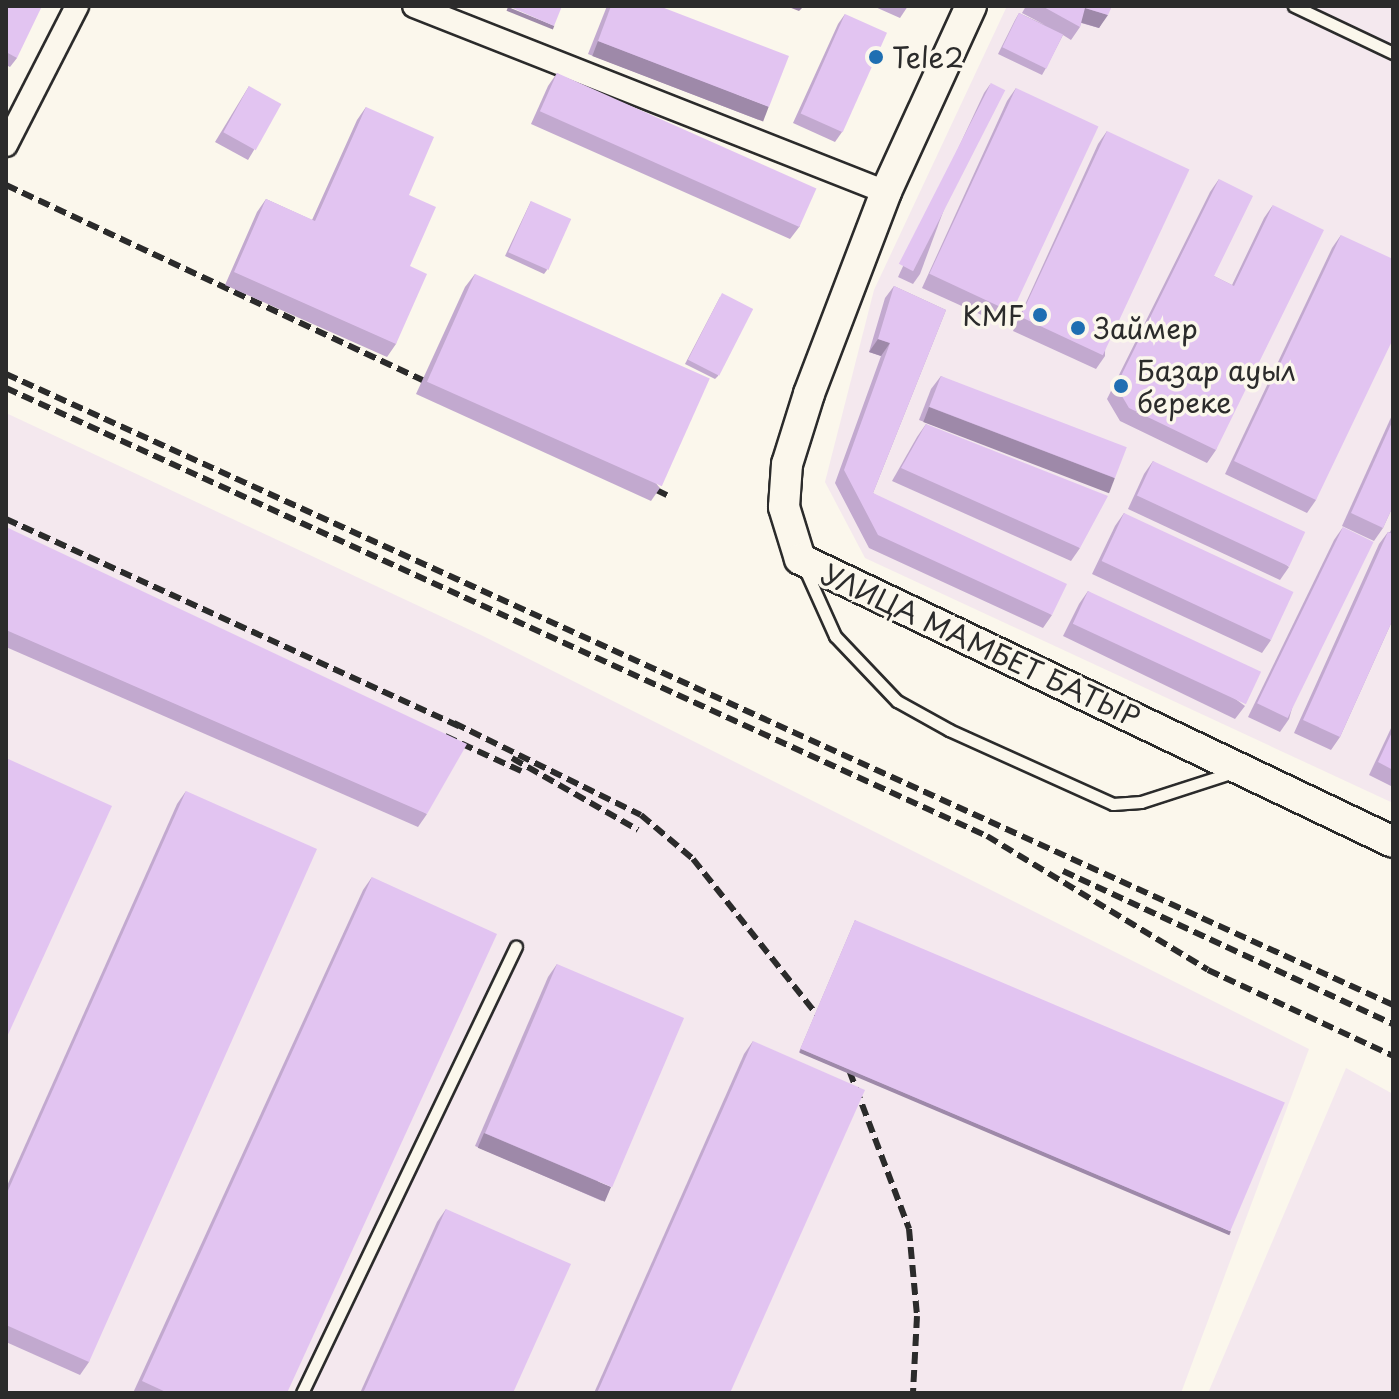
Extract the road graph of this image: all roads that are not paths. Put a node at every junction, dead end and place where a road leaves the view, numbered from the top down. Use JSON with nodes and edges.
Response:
{"nodes":[{"id":1,"x":77,"y":6,"type":"edge"},
{"id":2,"x":416,"y":6,"type":"edge"},
{"id":3,"x":971,"y":6,"type":"edge"},
{"id":4,"x":1294,"y":6,"type":"edge"},
{"id":5,"x":1393,"y":53,"type":"edge"},
{"id":6,"x":6,"y":145,"type":"edge"},
{"id":7,"x":886,"y":192,"type":"junction"},
{"id":8,"x":800,"y":559,"type":"junction"},
{"id":9,"x":1241,"y":769,"type":"junction"},
{"id":10,"x":1393,"y":842,"type":"edge"},
{"id":11,"x":516,"y":947,"type":"dead end"},
{"id":12,"x":302,"y":1393,"type":"edge"}],
"edges":[{"from":1,"to":6,"type":"street"},
{"from":2,"to":7,"type":"street"},
{"from":3,"to":7,"type":"main road","name":"УЛИЦА МАМБЕТ БАТЫР"},
{"from":4,"to":5,"type":"lane"},
{"from":7,"to":8,"type":"main road","name":"УЛИЦА МАМБЕТ БАТЫР"},
{"from":8,"to":9,"type":"main road","name":"УЛИЦА МАМБЕТ БАТЫР"},
{"from":8,"to":9,"type":"lane"},
{"from":9,"to":10,"type":"main road","name":"УЛИЦА МАМБЕТ БАТЫР"},
{"from":11,"to":12,"type":"lane"}]}
